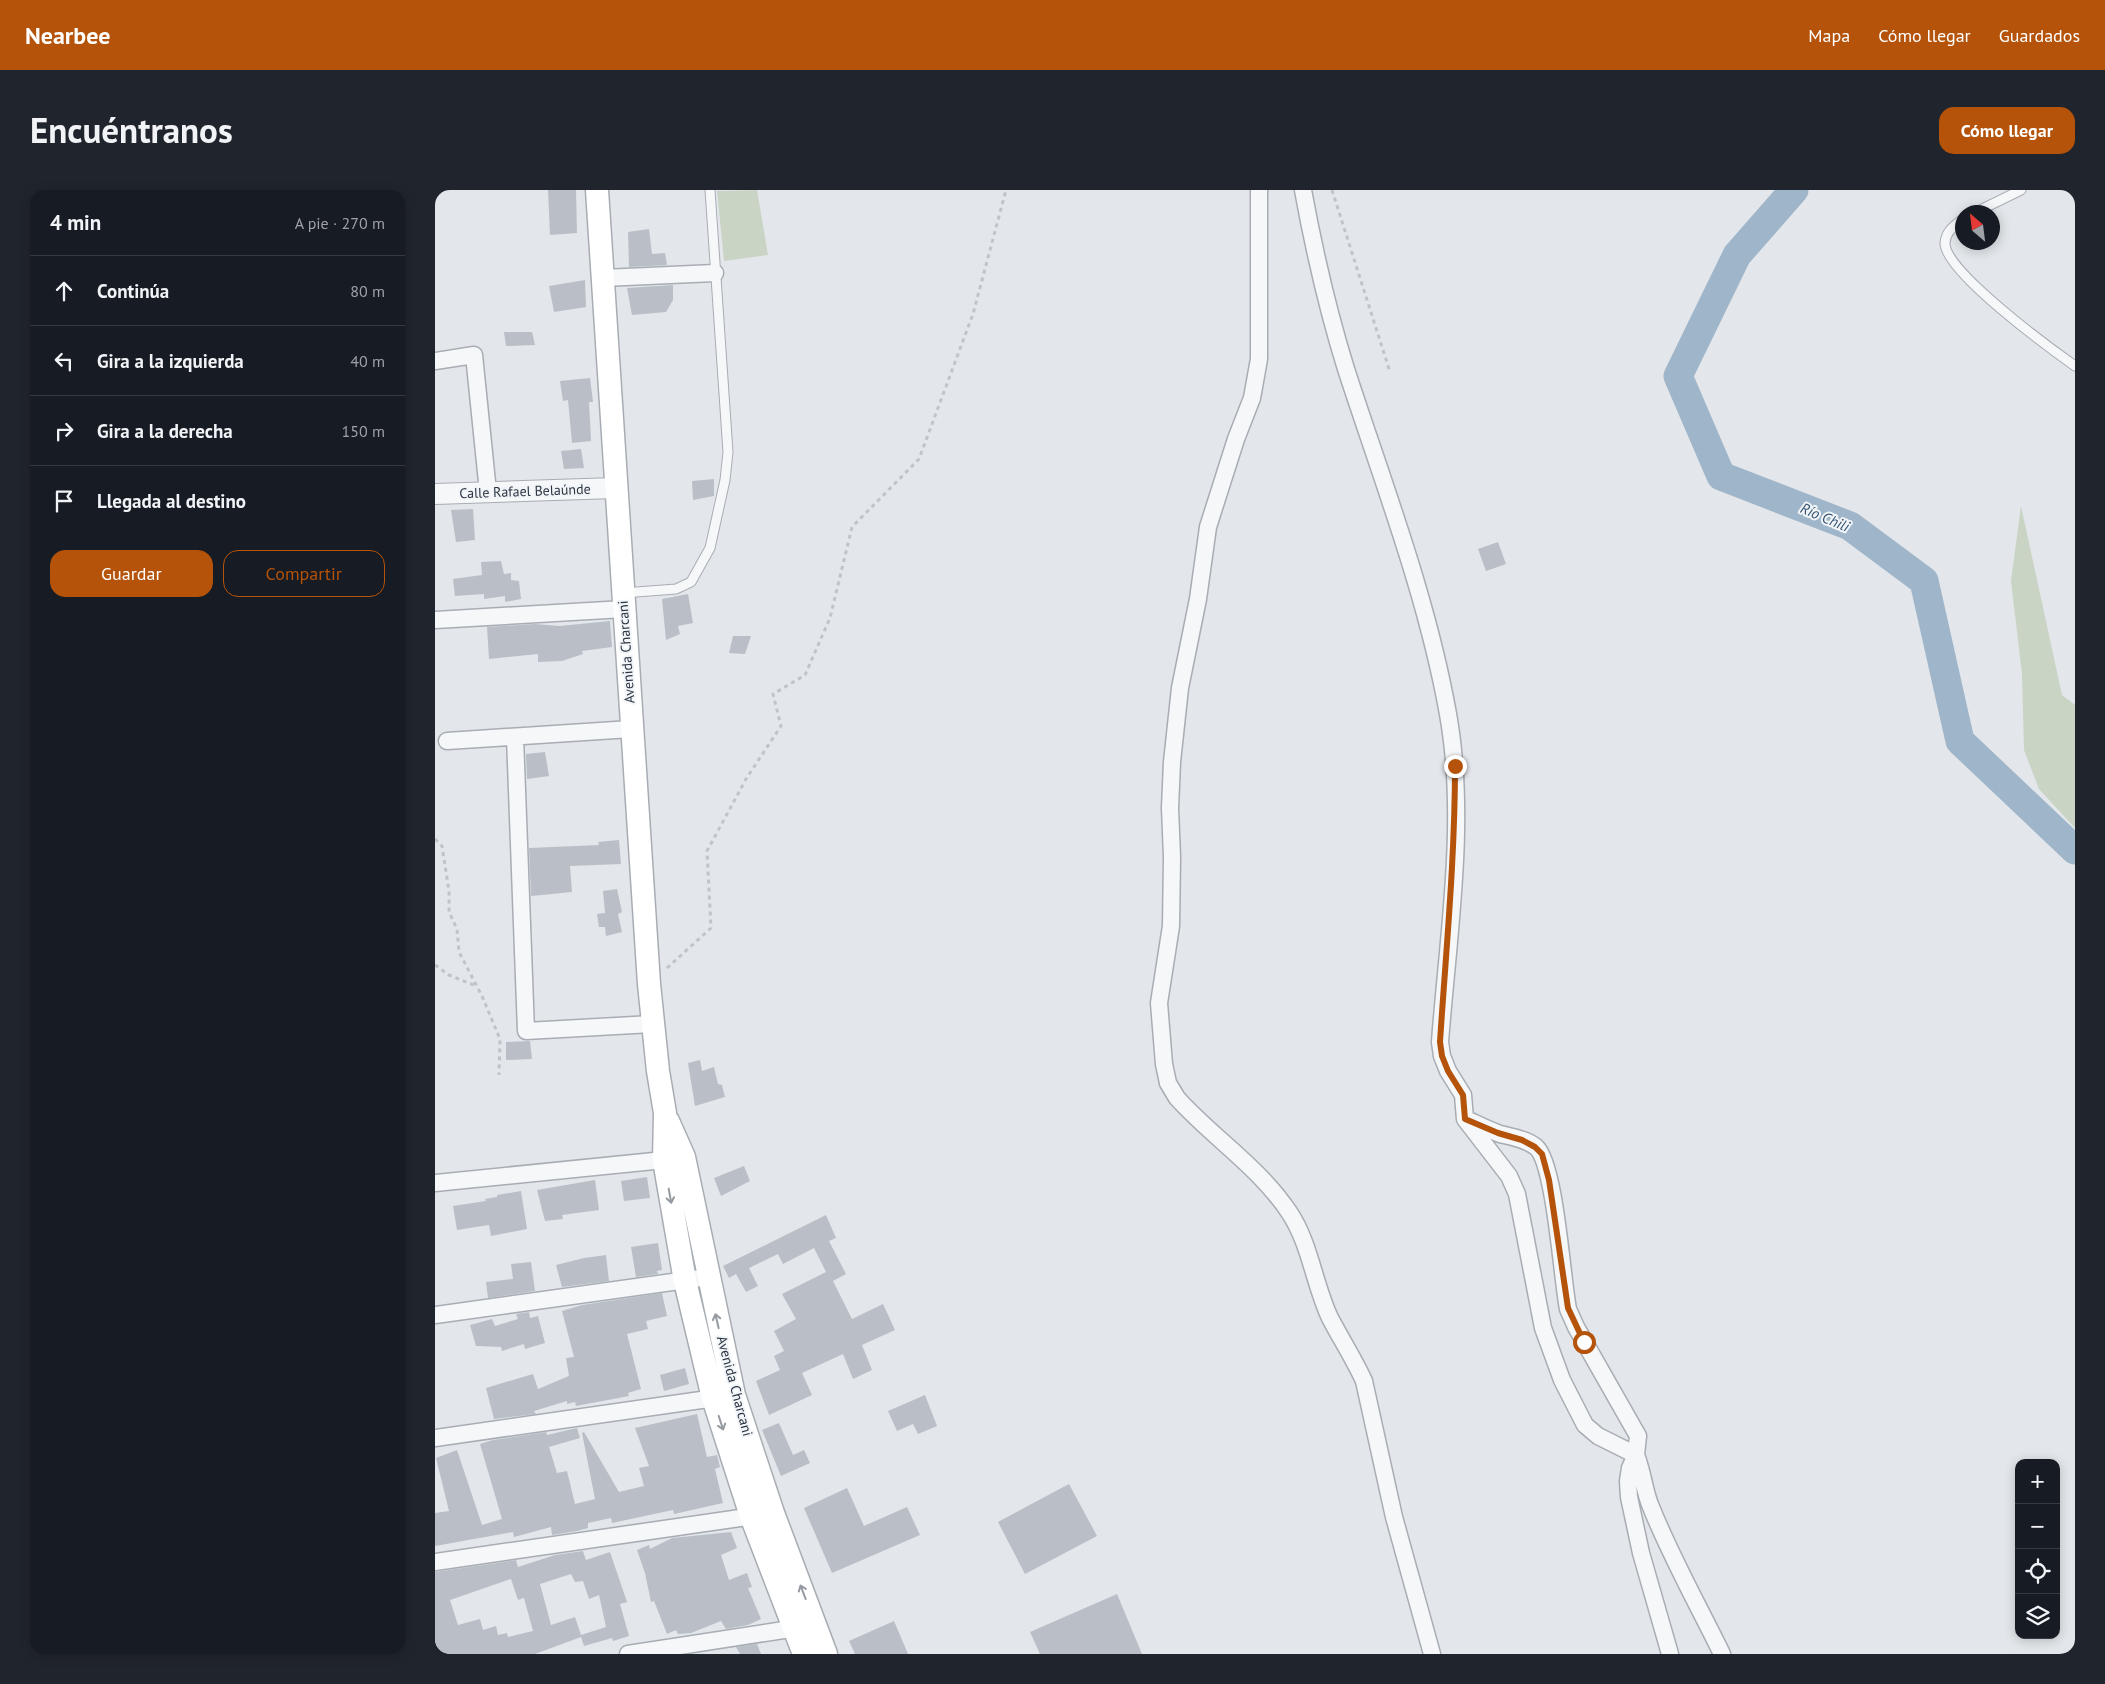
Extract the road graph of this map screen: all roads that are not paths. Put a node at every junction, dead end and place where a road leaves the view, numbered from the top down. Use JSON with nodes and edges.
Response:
{"nodes":[{"id":1,"x":597,"y":190,"type":"edge"},
{"id":2,"x":710,"y":190,"type":"edge"},
{"id":3,"x":1259,"y":190,"type":"edge"},
{"id":4,"x":1303,"y":190,"type":"edge"},
{"id":5,"x":2021,"y":190,"type":"edge"},
{"id":6,"x":1990,"y":205,"type":"edge"},
{"id":7,"x":1955,"y":226,"type":"edge"},
{"id":8,"x":715,"y":273,"type":"junction"},
{"id":9,"x":603,"y":278,"type":"junction"},
{"id":10,"x":435,"y":361,"type":"edge"},
{"id":11,"x":2075,"y":366,"type":"edge"},
{"id":12,"x":615,"y":488,"type":"junction"},
{"id":13,"x":488,"y":492,"type":"junction"},
{"id":14,"x":435,"y":494,"type":"edge"},
{"id":15,"x":623,"y":601,"type":"junction"},
{"id":16,"x":435,"y":620,"type":"edge"},
{"id":17,"x":631,"y":729,"type":"junction"},
{"id":18,"x":515,"y":737,"type":"junction"},
{"id":19,"x":447,"y":741,"type":"dead end"},
{"id":20,"x":652,"y":1024,"type":"junction"},
{"id":21,"x":1465,"y":1119,"type":"junction"},
{"id":22,"x":674,"y":1159,"type":"junction"},
{"id":23,"x":435,"y":1182,"type":"edge"},
{"id":24,"x":707,"y":1277,"type":"junction"},
{"id":25,"x":685,"y":1280,"type":"junction"},
{"id":26,"x":435,"y":1315,"type":"edge"},
{"id":27,"x":724,"y":1397,"type":"junction"},
{"id":28,"x":435,"y":1438,"type":"edge"},
{"id":29,"x":1637,"y":1455,"type":"junction"},
{"id":30,"x":773,"y":1513,"type":"junction"},
{"id":31,"x":751,"y":1516,"type":"junction"},
{"id":32,"x":435,"y":1562,"type":"edge"},
{"id":33,"x":805,"y":1626,"type":"junction"},
{"id":34,"x":628,"y":1654,"type":"edge"},
{"id":35,"x":804,"y":1654,"type":"edge"},
{"id":36,"x":826,"y":1654,"type":"edge"},
{"id":37,"x":1432,"y":1654,"type":"edge"},
{"id":38,"x":1670,"y":1654,"type":"edge"},
{"id":39,"x":1722,"y":1654,"type":"edge"}],
"edges":[{"from":1,"to":9,"type":"main road","name":"Avenida Charcani"},
{"from":2,"to":8,"type":"lane"},
{"from":3,"to":37,"type":"street"},
{"from":4,"to":21,"type":"street"},
{"from":5,"to":6,"type":"lane"},
{"from":7,"to":11,"type":"lane"},
{"from":8,"to":9,"type":"street"},
{"from":8,"to":15,"type":"lane"},
{"from":9,"to":12,"type":"main road","name":"Avenida Charcani"},
{"from":10,"to":13,"type":"street"},
{"from":12,"to":13,"type":"street","name":"Calle Rafael Belaúnde"},
{"from":12,"to":15,"type":"main road","name":"Avenida Charcani"},
{"from":13,"to":14,"type":"street","name":"Calle Rafael Belaúnde"},
{"from":15,"to":16,"type":"street"},
{"from":15,"to":17,"type":"main road","name":"Avenida Charcani"},
{"from":17,"to":18,"type":"street"},
{"from":17,"to":20,"type":"main road","name":"Avenida Charcani"},
{"from":18,"to":19,"type":"street"},
{"from":18,"to":20,"type":"street"},
{"from":20,"to":22,"type":"main road","name":"Avenida Charcani"},
{"from":21,"to":29,"type":"street"},
{"from":21,"to":29,"type":"street"},
{"from":22,"to":23,"type":"street"},
{"from":22,"to":24,"type":"main road","name":"Avenida Charcani"},
{"from":22,"to":25,"type":"main road","name":"Avenida Charcani","one_way":true},
{"from":24,"to":25,"type":"street"},
{"from":27,"to":24,"type":"main road","name":"Avenida Charcani","one_way":true},
{"from":25,"to":26,"type":"street"},
{"from":25,"to":27,"type":"main road","name":"Avenida Charcani"},
{"from":27,"to":28,"type":"street"},
{"from":27,"to":30,"type":"main road","name":"Avenida Charcani"},
{"from":27,"to":31,"type":"main road","name":"Avenida Charcani","one_way":true},
{"from":29,"to":38,"type":"street"},
{"from":29,"to":39,"type":"street"},
{"from":30,"to":31,"type":"street"},
{"from":33,"to":30,"type":"main road","name":"Avenida Charcani","one_way":true},
{"from":31,"to":32,"type":"street"},
{"from":31,"to":33,"type":"main road","name":"Avenida Charcani"},
{"from":33,"to":34,"type":"street"},
{"from":33,"to":35,"type":"main road","name":"Avenida Charcani"},
{"from":33,"to":36,"type":"main road","name":"Avenida Charcani"}]}
